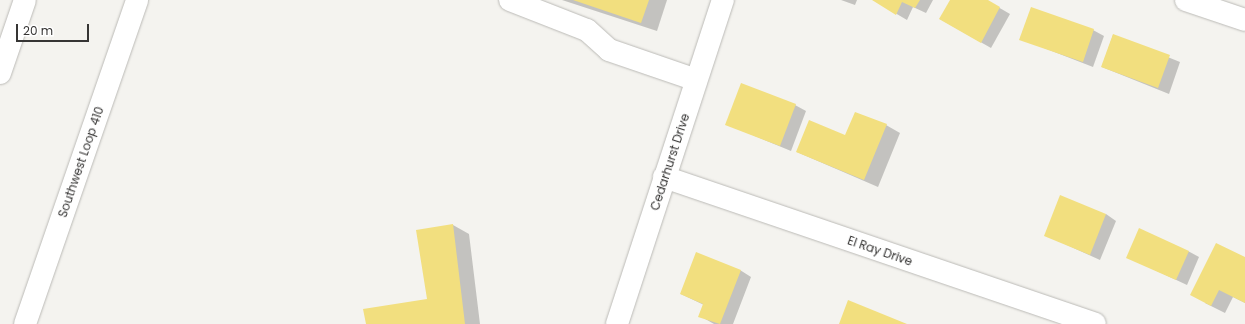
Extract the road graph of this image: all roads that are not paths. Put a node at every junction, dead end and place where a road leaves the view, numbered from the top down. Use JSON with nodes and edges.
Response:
{"nodes":[{"id":1,"x":25,"y":0,"type":"edge"},
{"id":2,"x":137,"y":0,"type":"edge"},
{"id":3,"x":510,"y":0,"type":"edge"},
{"id":4,"x":723,"y":0,"type":"edge"},
{"id":5,"x":1186,"y":0,"type":"edge"},
{"id":6,"x":1245,"y":20,"type":"edge"},
{"id":7,"x":0,"y":73,"type":"edge"},
{"id":8,"x":696,"y":80,"type":"junction"},
{"id":9,"x":664,"y":178,"type":"junction"},
{"id":10,"x":25,"y":324,"type":"edge"},
{"id":11,"x":617,"y":324,"type":"edge"},
{"id":12,"x":1095,"y":324,"type":"edge"}],
"edges":[{"from":1,"to":7,"type":"main road"},
{"from":2,"to":10,"type":"main road","name":"Southwest Loop 410"},
{"from":3,"to":8,"type":"main road"},
{"from":4,"to":8,"type":"main road","name":"Cedarhurst Drive"},
{"from":5,"to":6,"type":"main road"},
{"from":8,"to":9,"type":"main road","name":"Cedarhurst Drive"},
{"from":9,"to":11,"type":"main road","name":"Cedarhurst Drive"},
{"from":9,"to":12,"type":"main road","name":"El Ray Drive"}]}
